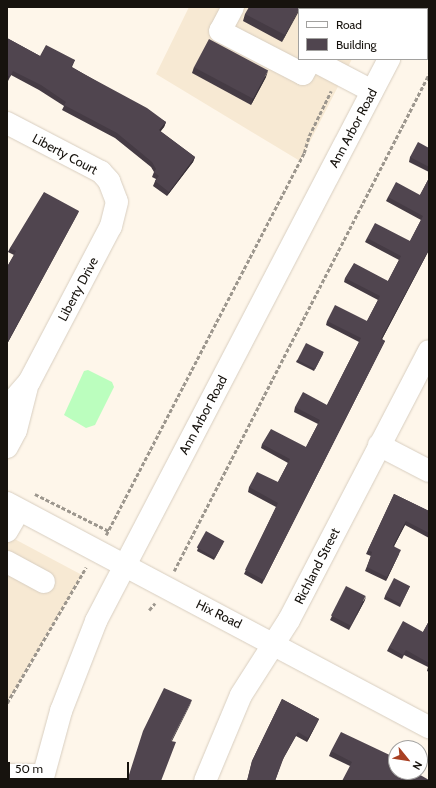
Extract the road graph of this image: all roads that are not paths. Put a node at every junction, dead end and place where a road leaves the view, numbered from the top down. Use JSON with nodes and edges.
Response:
{"nodes":[{"id":1,"x":233,"y":7,"type":"edge"},
{"id":2,"x":399,"y":7,"type":"edge"},
{"id":3,"x":409,"y":8,"type":"edge"},
{"id":4,"x":310,"y":60,"type":"edge"},
{"id":5,"x":313,"y":60,"type":"edge"},
{"id":6,"x":388,"y":60,"type":"edge"},
{"id":7,"x":372,"y":91,"type":"junction"},
{"id":8,"x":7,"y":123,"type":"edge"},
{"id":9,"x":114,"y":193,"type":"joint"},
{"id":10,"x":429,"y":351,"type":"edge"},
{"id":11,"x":29,"y":382,"type":"junction"},
{"id":12,"x":7,"y":408,"type":"edge"},
{"id":13,"x":379,"y":445,"type":"junction"},
{"id":14,"x":7,"y":447,"type":"edge"},
{"id":15,"x":429,"y":471,"type":"edge"},
{"id":16,"x":13,"y":507,"type":"edge"},
{"id":17,"x":7,"y":531,"type":"edge"},
{"id":18,"x":7,"y":562,"type":"edge"},
{"id":19,"x":124,"y":567,"type":"junction"},
{"id":20,"x":44,"y":582,"type":"dead end"},
{"id":21,"x":274,"y":643,"type":"junction"},
{"id":22,"x":429,"y":727,"type":"edge"},
{"id":23,"x":7,"y":775,"type":"edge"},
{"id":24,"x":42,"y":778,"type":"edge"},
{"id":25,"x":205,"y":781,"type":"edge"}],
"edges":[{"from":1,"to":4,"type":"street"},
{"from":2,"to":3,"type":"street"},
{"from":5,"to":7,"type":"street"},
{"from":6,"to":7,"type":"street","name":"Ann Arbor Road"},
{"from":7,"to":19,"type":"street","name":"Ann Arbor Road"},
{"from":8,"to":9,"type":"street","name":"Liberty Court"},
{"from":9,"to":11,"type":"street","name":"Liberty Drive"},
{"from":10,"to":13,"type":"street","name":"Richland Street"},
{"from":11,"to":12,"type":"street"},
{"from":11,"to":14,"type":"street"},
{"from":13,"to":15,"type":"street"},
{"from":13,"to":21,"type":"street","name":"Richland Street"},
{"from":16,"to":17,"type":"street"},
{"from":16,"to":19,"type":"street","name":"Hix Road"},
{"from":18,"to":20,"type":"street"},
{"from":19,"to":21,"type":"street","name":"Hix Road"},
{"from":19,"to":24,"type":"street","name":"Ann Arbor Road"},
{"from":21,"to":22,"type":"street","name":"Hix Road"},
{"from":21,"to":25,"type":"street","name":"Richland Street"},
{"from":23,"to":24,"type":"street"}]}
